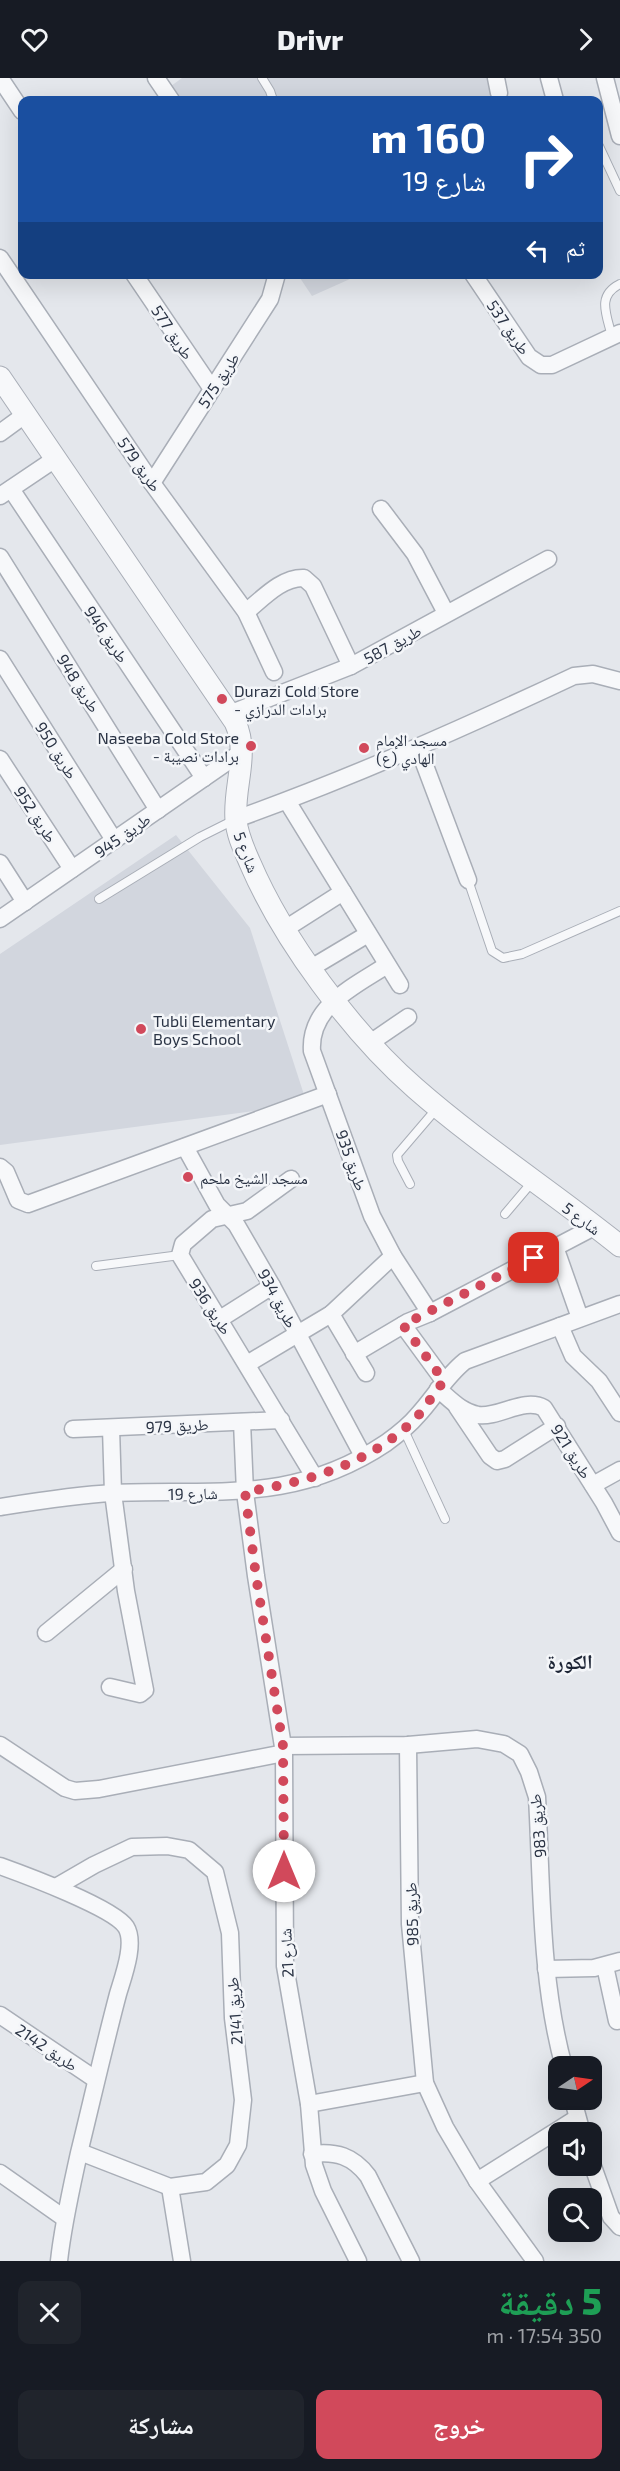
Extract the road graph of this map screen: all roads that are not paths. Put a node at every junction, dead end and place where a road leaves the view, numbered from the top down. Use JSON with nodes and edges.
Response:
{"nodes":[{"id":1,"x":0,"y":78,"type":"edge"},
{"id":2,"x":156,"y":78,"type":"edge"},
{"id":3,"x":262,"y":78,"type":"edge"},
{"id":4,"x":549,"y":78,"type":"edge"},
{"id":5,"x":605,"y":78,"type":"edge"},
{"id":6,"x":168,"y":96,"type":"edge"},
{"id":7,"x":272,"y":96,"type":"edge"},
{"id":8,"x":554,"y":96,"type":"edge"},
{"id":9,"x":610,"y":104,"type":"edge"},
{"id":10,"x":18,"y":105,"type":"edge"},
{"id":11,"x":620,"y":136,"type":"edge"},
{"id":12,"x":603,"y":152,"type":"edge"},
{"id":13,"x":615,"y":169,"type":"edge"},
{"id":14,"x":620,"y":191,"type":"edge"},
{"id":15,"x":0,"y":258,"type":"edge"},
{"id":16,"x":137,"y":279,"type":"edge"},
{"id":17,"x":275,"y":279,"type":"edge"},
{"id":18,"x":476,"y":279,"type":"edge"},
{"id":19,"x":620,"y":284,"type":"edge"},
{"id":20,"x":616,"y":335,"type":"edge"},
{"id":21,"x":0,"y":377,"type":"edge"},
{"id":22,"x":212,"y":388,"type":"junction"},
{"id":23,"x":26,"y":414,"type":"junction"},
{"id":24,"x":0,"y":433,"type":"edge"},
{"id":25,"x":56,"y":459,"type":"junction"},
{"id":26,"x":152,"y":483,"type":"junction"},
{"id":27,"x":5,"y":493,"type":"edge"},
{"id":28,"x":381,"y":509,"type":"dead end"},
{"id":29,"x":0,"y":557,"type":"edge"},
{"id":30,"x":548,"y":559,"type":"dead end"},
{"id":31,"x":246,"y":612,"type":"junction"},
{"id":32,"x":446,"y":613,"type":"junction"},
{"id":33,"x":0,"y":659,"type":"edge"},
{"id":34,"x":351,"y":666,"type":"junction"},
{"id":35,"x":274,"y":672,"type":"dead end"},
{"id":36,"x":620,"y":681,"type":"edge"},
{"id":37,"x":229,"y":714,"type":"junction"},
{"id":38,"x":418,"y":747,"type":"junction"},
{"id":39,"x":243,"y":751,"type":"junction"},
{"id":40,"x":0,"y":759,"type":"edge"},
{"id":41,"x":204,"y":778,"type":"junction"},
{"id":42,"x":287,"y":801,"type":"junction"},
{"id":43,"x":158,"y":810,"type":"junction"},
{"id":44,"x":236,"y":819,"type":"junction"},
{"id":45,"x":114,"y":840,"type":"junction"},
{"id":46,"x":0,"y":863,"type":"edge"},
{"id":47,"x":72,"y":869,"type":"junction"},
{"id":48,"x":468,"y":880,"type":"joint"},
{"id":49,"x":343,"y":892,"type":"junction"},
{"id":50,"x":99,"y":899,"type":"dead end"},
{"id":51,"x":25,"y":902,"type":"junction"},
{"id":52,"x":620,"y":911,"type":"edge"},
{"id":53,"x":0,"y":919,"type":"edge"},
{"id":54,"x":285,"y":929,"type":"junction"},
{"id":55,"x":368,"y":934,"type":"junction"},
{"id":56,"x":387,"y":965,"type":"junction"},
{"id":57,"x":311,"y":968,"type":"junction"},
{"id":58,"x":400,"y":985,"type":"dead end"},
{"id":59,"x":333,"y":1000,"type":"junction"},
{"id":60,"x":408,"y":1017,"type":"dead end"},
{"id":61,"x":370,"y":1043,"type":"junction"},
{"id":62,"x":328,"y":1094,"type":"junction"},
{"id":63,"x":438,"y":1107,"type":"junction"},
{"id":64,"x":185,"y":1147,"type":"junction"},
{"id":65,"x":0,"y":1167,"type":"edge"},
{"id":66,"x":291,"y":1179,"type":"dead end"},
{"id":67,"x":534,"y":1181,"type":"junction"},
{"id":68,"x":410,"y":1184,"type":"dead end"},
{"id":69,"x":226,"y":1214,"type":"junction"},
{"id":70,"x":505,"y":1214,"type":"dead end"},
{"id":71,"x":594,"y":1227,"type":"junction"},
{"id":72,"x":620,"y":1246,"type":"edge"},
{"id":73,"x":555,"y":1247,"type":"junction"},
{"id":74,"x":180,"y":1255,"type":"junction"},
{"id":75,"x":393,"y":1256,"type":"junction"},
{"id":76,"x":96,"y":1266,"type":"dead end"},
{"id":77,"x":272,"y":1286,"type":"junction"},
{"id":78,"x":620,"y":1304,"type":"edge"},
{"id":79,"x":430,"y":1313,"type":"junction"},
{"id":80,"x":331,"y":1314,"type":"junction"},
{"id":81,"x":580,"y":1318,"type":"junction"},
{"id":82,"x":220,"y":1319,"type":"junction"},
{"id":83,"x":403,"y":1325,"type":"junction"},
{"id":84,"x":560,"y":1326,"type":"junction"},
{"id":85,"x":297,"y":1334,"type":"junction"},
{"id":86,"x":354,"y":1354,"type":"junction"},
{"id":87,"x":247,"y":1364,"type":"junction"},
{"id":88,"x":366,"y":1373,"type":"dead end"},
{"id":89,"x":441,"y":1385,"type":"junction"},
{"id":90,"x":455,"y":1404,"type":"junction"},
{"id":91,"x":620,"y":1413,"type":"edge"},
{"id":92,"x":281,"y":1420,"type":"junction"},
{"id":93,"x":242,"y":1422,"type":"junction"},
{"id":94,"x":557,"y":1426,"type":"junction"},
{"id":95,"x":111,"y":1428,"type":"junction"},
{"id":96,"x":73,"y":1429,"type":"dead end"},
{"id":97,"x":404,"y":1430,"type":"junction"},
{"id":98,"x":363,"y":1455,"type":"junction"},
{"id":99,"x":620,"y":1470,"type":"edge"},
{"id":100,"x":315,"y":1478,"type":"junction"},
{"id":101,"x":593,"y":1485,"type":"junction"},
{"id":102,"x":245,"y":1492,"type":"junction"},
{"id":103,"x":113,"y":1493,"type":"junction"},
{"id":104,"x":0,"y":1507,"type":"edge"},
{"id":105,"x":445,"y":1519,"type":"dead end"},
{"id":106,"x":620,"y":1533,"type":"edge"},
{"id":107,"x":124,"y":1569,"type":"junction"},
{"id":108,"x":46,"y":1633,"type":"dead end"},
{"id":109,"x":110,"y":1687,"type":"dead end"},
{"id":110,"x":408,"y":1744,"type":"junction"},
{"id":111,"x":0,"y":1745,"type":"edge"},
{"id":112,"x":283,"y":1750,"type":"junction"},
{"id":113,"x":0,"y":1866,"type":"edge"},
{"id":114,"x":56,"y":1887,"type":"junction"},
{"id":115,"x":613,"y":1963,"type":"edge"},
{"id":116,"x":546,"y":1969,"type":"junction"},
{"id":117,"x":0,"y":2015,"type":"edge"},
{"id":118,"x":616,"y":2021,"type":"dead end"},
{"id":119,"x":561,"y":2056,"type":"edge"},
{"id":120,"x":95,"y":2079,"type":"junction"},
{"id":121,"x":425,"y":2083,"type":"junction"},
{"id":122,"x":309,"y":2104,"type":"junction"},
{"id":123,"x":548,"y":2143,"type":"edge"},
{"id":124,"x":80,"y":2152,"type":"junction"},
{"id":125,"x":312,"y":2154,"type":"junction"},
{"id":126,"x":0,"y":2173,"type":"edge"},
{"id":127,"x":596,"y":2176,"type":"edge"},
{"id":128,"x":477,"y":2181,"type":"junction"},
{"id":129,"x":170,"y":2187,"type":"junction"},
{"id":130,"x":64,"y":2218,"type":"junction"},
{"id":131,"x":620,"y":2227,"type":"edge"},
{"id":132,"x":59,"y":2261,"type":"edge"},
{"id":133,"x":182,"y":2261,"type":"edge"},
{"id":134,"x":358,"y":2261,"type":"edge"},
{"id":135,"x":411,"y":2261,"type":"edge"},
{"id":136,"x":535,"y":2261,"type":"edge"}],
"edges":[{"from":1,"to":10,"type":"street"},
{"from":2,"to":6,"type":"street"},
{"from":3,"to":7,"type":"lane"},
{"from":4,"to":8,"type":"street"},
{"from":5,"to":9,"type":"street"},
{"from":9,"to":11,"type":"street"},
{"from":12,"to":13,"type":"lane"},
{"from":13,"to":14,"type":"lane"},
{"from":15,"to":26,"type":"street","name":"طريق 579"},
{"from":16,"to":22,"type":"street","name":"طريق 577"},
{"from":17,"to":22,"type":"street","name":"طريق 575"},
{"from":18,"to":20,"type":"street","name":"طريق 537"},
{"from":19,"to":20,"type":"lane"},
{"from":21,"to":23,"type":"street","name":"شارع 5"},
{"from":22,"to":26,"type":"street","name":"طريق 575"},
{"from":23,"to":24,"type":"street"},
{"from":23,"to":25,"type":"street","name":"شارع 5"},
{"from":25,"to":27,"type":"street"},
{"from":25,"to":37,"type":"street","name":"شارع 5"},
{"from":26,"to":31,"type":"street","name":"طريق 579"},
{"from":27,"to":41,"type":"street","name":"طريق 946"},
{"from":28,"to":32,"type":"street"},
{"from":29,"to":43,"type":"street","name":"طريق 948"},
{"from":30,"to":32,"type":"street","name":"طريق 587"},
{"from":31,"to":34,"type":"street"},
{"from":31,"to":35,"type":"street","name":"طريق 579"},
{"from":32,"to":34,"type":"street","name":"طريق 587"},
{"from":33,"to":45,"type":"street","name":"طريق 950"},
{"from":34,"to":37,"type":"street","name":"طريق 587"},
{"from":36,"to":38,"type":"street"},
{"from":37,"to":39,"type":"street","name":"شارع 5"},
{"from":38,"to":42,"type":"street"},
{"from":38,"to":48,"type":"street"},
{"from":39,"to":41,"type":"street","name":"طريق 945"},
{"from":39,"to":44,"type":"street","name":"شارع 5"},
{"from":40,"to":47,"type":"street","name":"طريق 952"},
{"from":41,"to":43,"type":"street","name":"طريق 945"},
{"from":42,"to":44,"type":"street"},
{"from":42,"to":49,"type":"street"},
{"from":43,"to":45,"type":"street","name":"طريق 945"},
{"from":44,"to":50,"type":"lane"},
{"from":44,"to":54,"type":"street","name":"شارع 5"},
{"from":45,"to":47,"type":"street","name":"طريق 945"},
{"from":46,"to":51,"type":"street"},
{"from":47,"to":51,"type":"street","name":"طريق 945"},
{"from":48,"to":52,"type":"lane"},
{"from":49,"to":54,"type":"street"},
{"from":49,"to":55,"type":"street"},
{"from":51,"to":53,"type":"street","name":"طريق 945"},
{"from":54,"to":57,"type":"street","name":"شارع 5"},
{"from":55,"to":56,"type":"street"},
{"from":55,"to":57,"type":"street"},
{"from":56,"to":58,"type":"street"},
{"from":56,"to":59,"type":"street"},
{"from":57,"to":59,"type":"street","name":"شارع 5"},
{"from":59,"to":61,"type":"street","name":"شارع 5"},
{"from":59,"to":62,"type":"street","name":"طريق 935"},
{"from":60,"to":61,"type":"street"},
{"from":61,"to":63,"type":"street","name":"شارع 5"},
{"from":62,"to":64,"type":"street"},
{"from":62,"to":75,"type":"street","name":"طريق 935"},
{"from":63,"to":67,"type":"street","name":"شارع 5"},
{"from":63,"to":68,"type":"lane"},
{"from":64,"to":65,"type":"street"},
{"from":64,"to":69,"type":"street","name":"طريق 934"},
{"from":66,"to":69,"type":"street"},
{"from":67,"to":70,"type":"lane"},
{"from":67,"to":71,"type":"street","name":"شارع 5"},
{"from":69,"to":74,"type":"street"},
{"from":69,"to":77,"type":"street","name":"طريق 934"},
{"from":71,"to":72,"type":"street","name":"شارع 5"},
{"from":71,"to":73,"type":"street"},
{"from":73,"to":79,"type":"street"},
{"from":73,"to":81,"type":"street"},
{"from":74,"to":76,"type":"lane"},
{"from":74,"to":82,"type":"street","name":"طريق 936"},
{"from":75,"to":79,"type":"street","name":"طريق 935"},
{"from":75,"to":80,"type":"street"},
{"from":77,"to":82,"type":"street"},
{"from":77,"to":85,"type":"street","name":"طريق 934"},
{"from":78,"to":81,"type":"street","name":"شارع 19"},
{"from":79,"to":83,"type":"street"},
{"from":80,"to":85,"type":"street"},
{"from":80,"to":86,"type":"street"},
{"from":81,"to":84,"type":"street","name":"شارع 19"},
{"from":82,"to":87,"type":"street","name":"طريق 936"},
{"from":83,"to":86,"type":"street"},
{"from":83,"to":89,"type":"street","name":"طريق 921"},
{"from":84,"to":89,"type":"street","name":"شارع 19"},
{"from":84,"to":91,"type":"street"},
{"from":85,"to":87,"type":"street"},
{"from":85,"to":98,"type":"street","name":"طريق 934"},
{"from":86,"to":88,"type":"street"},
{"from":87,"to":92,"type":"street","name":"طريق 936"},
{"from":89,"to":90,"type":"street","name":"طريق 921"},
{"from":89,"to":97,"type":"street","name":"شارع 19"},
{"from":90,"to":94,"type":"street","name":"طريق 921"},
{"from":90,"to":94,"type":"street"},
{"from":92,"to":93,"type":"street","name":"طريق 979"},
{"from":92,"to":100,"type":"street","name":"طريق 936"},
{"from":93,"to":95,"type":"street","name":"طريق 979"},
{"from":93,"to":102,"type":"street","name":"شارع 21"},
{"from":94,"to":101,"type":"street","name":"طريق 921"},
{"from":95,"to":96,"type":"street","name":"طريق 979"},
{"from":95,"to":103,"type":"street"},
{"from":97,"to":98,"type":"street","name":"شارع 19"},
{"from":97,"to":105,"type":"lane"},
{"from":98,"to":100,"type":"street","name":"شارع 19"},
{"from":99,"to":101,"type":"street"},
{"from":100,"to":102,"type":"street","name":"شارع 19"},
{"from":101,"to":106,"type":"street","name":"طريق 921"},
{"from":102,"to":103,"type":"street","name":"شارع 19"},
{"from":102,"to":112,"type":"street","name":"شارع 21"},
{"from":103,"to":104,"type":"street","name":"شارع 19"},
{"from":103,"to":107,"type":"street"},
{"from":107,"to":108,"type":"street"},
{"from":107,"to":109,"type":"street"},
{"from":110,"to":112,"type":"street","name":"طريق 983"},
{"from":110,"to":116,"type":"street","name":"طريق 983"},
{"from":110,"to":121,"type":"street","name":"طريق 985"},
{"from":111,"to":112,"type":"street","name":"طريق 983"},
{"from":112,"to":122,"type":"street","name":"شارع 21"},
{"from":113,"to":114,"type":"street"},
{"from":114,"to":120,"type":"street"},
{"from":114,"to":129,"type":"street","name":"طريق 2141"},
{"from":115,"to":116,"type":"street"},
{"from":115,"to":118,"type":"street"},
{"from":116,"to":119,"type":"street","name":"طريق 983"},
{"from":117,"to":120,"type":"street","name":"طريق 2142"},
{"from":120,"to":124,"type":"street"},
{"from":121,"to":122,"type":"street"},
{"from":121,"to":128,"type":"street","name":"طريق 985"},
{"from":122,"to":125,"type":"street","name":"شارع 21"},
{"from":123,"to":128,"type":"street"},
{"from":124,"to":129,"type":"street","name":"طريق 2141"},
{"from":124,"to":130,"type":"street"},
{"from":125,"to":134,"type":"street","name":"شارع 21"},
{"from":125,"to":135,"type":"street"},
{"from":126,"to":130,"type":"street"},
{"from":127,"to":131,"type":"street"},
{"from":128,"to":136,"type":"street","name":"طريق 985"},
{"from":129,"to":133,"type":"street"},
{"from":130,"to":132,"type":"street"}]}
